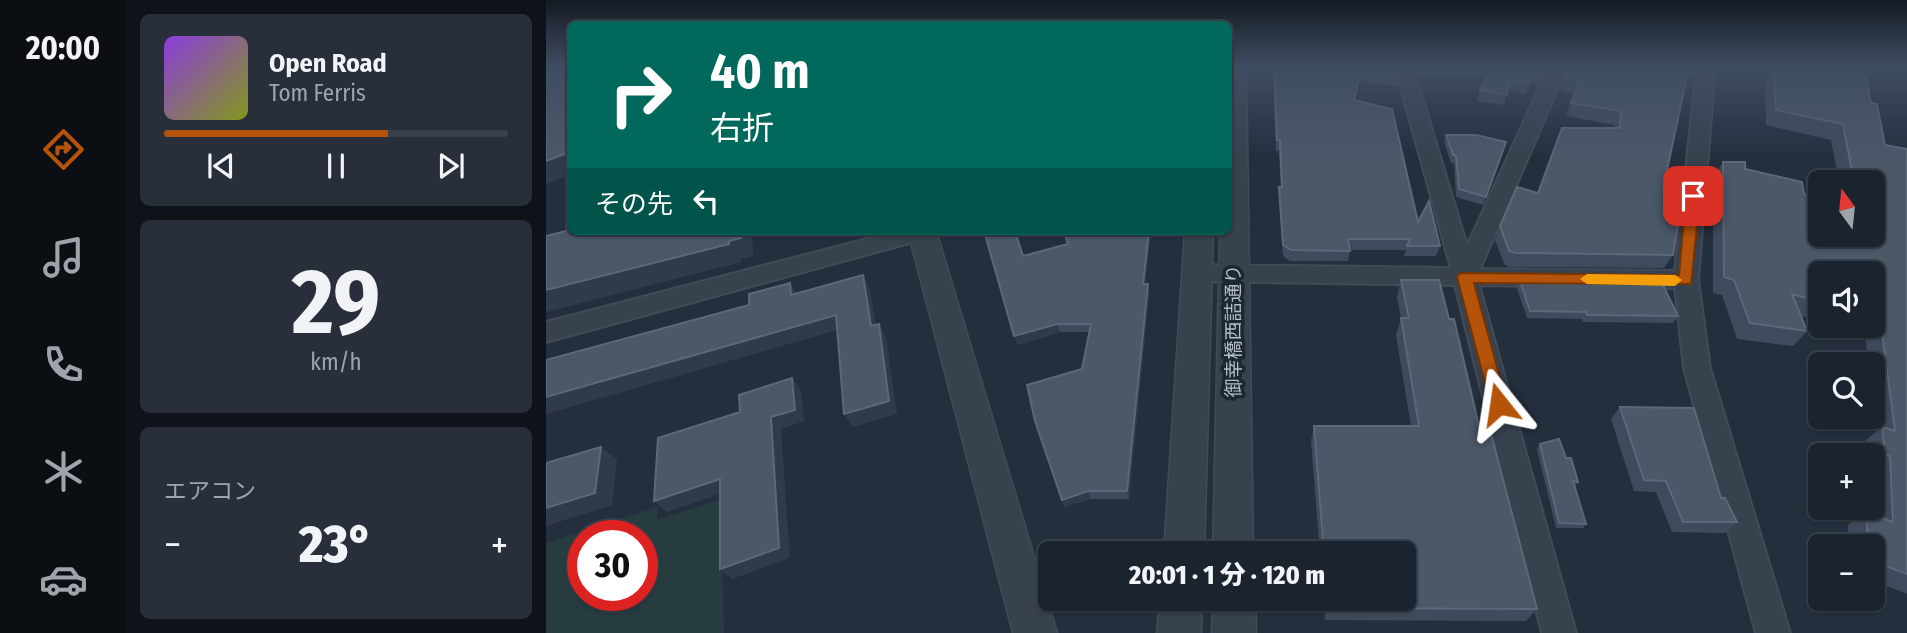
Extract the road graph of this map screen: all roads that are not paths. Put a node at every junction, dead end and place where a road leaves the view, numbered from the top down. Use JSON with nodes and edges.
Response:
{"nodes":[{"id":1,"x":1234,"y":97,"type":"edge"},
{"id":2,"x":1413,"y":97,"type":"edge"},
{"id":3,"x":1545,"y":97,"type":"edge"},
{"id":4,"x":1703,"y":97,"type":"edge"},
{"id":5,"x":1232,"y":140,"type":"edge"},
{"id":6,"x":1232,"y":219,"type":"edge"},
{"id":7,"x":909,"y":235,"type":"edge"},
{"id":8,"x":925,"y":235,"type":"edge"},
{"id":9,"x":1199,"y":235,"type":"edge"},
{"id":10,"x":1197,"y":273,"type":"junction"},
{"id":11,"x":1233,"y":274,"type":"junction"},
{"id":12,"x":1465,"y":277,"type":"junction"},
{"id":13,"x":1686,"y":281,"type":"junction"},
{"id":14,"x":546,"y":332,"type":"edge"},
{"id":15,"x":1185,"y":541,"type":"edge"},
{"id":16,"x":1233,"y":541,"type":"edge"},
{"id":17,"x":1037,"y":609,"type":"edge"},
{"id":18,"x":1181,"y":611,"type":"edge"},
{"id":19,"x":1234,"y":611,"type":"edge"},
{"id":20,"x":1180,"y":633,"type":"edge"},
{"id":21,"x":1234,"y":633,"type":"edge"},
{"id":22,"x":1559,"y":633,"type":"edge"},
{"id":23,"x":1773,"y":633,"type":"edge"}],
"edges":[{"from":1,"to":5,"type":"street","name":"御幸橋西詰通り"},
{"from":2,"to":12,"type":"street"},
{"from":3,"to":12,"type":"street"},
{"from":4,"to":13,"type":"street"},
{"from":6,"to":11,"type":"street","name":"御幸橋西詰通り"},
{"from":7,"to":14,"type":"street"},
{"from":8,"to":17,"type":"street"},
{"from":9,"to":10,"type":"street","name":"御幸橋西詰通り"},
{"from":10,"to":11,"type":"street"},
{"from":10,"to":15,"type":"street","name":"御幸橋西詰通り"},
{"from":11,"to":12,"type":"street"},
{"from":11,"to":16,"type":"street","name":"御幸橋西詰通り"},
{"from":12,"to":13,"type":"street"},
{"from":12,"to":22,"type":"street"},
{"from":13,"to":23,"type":"street"},
{"from":18,"to":20,"type":"street"},
{"from":19,"to":21,"type":"street"}]}
